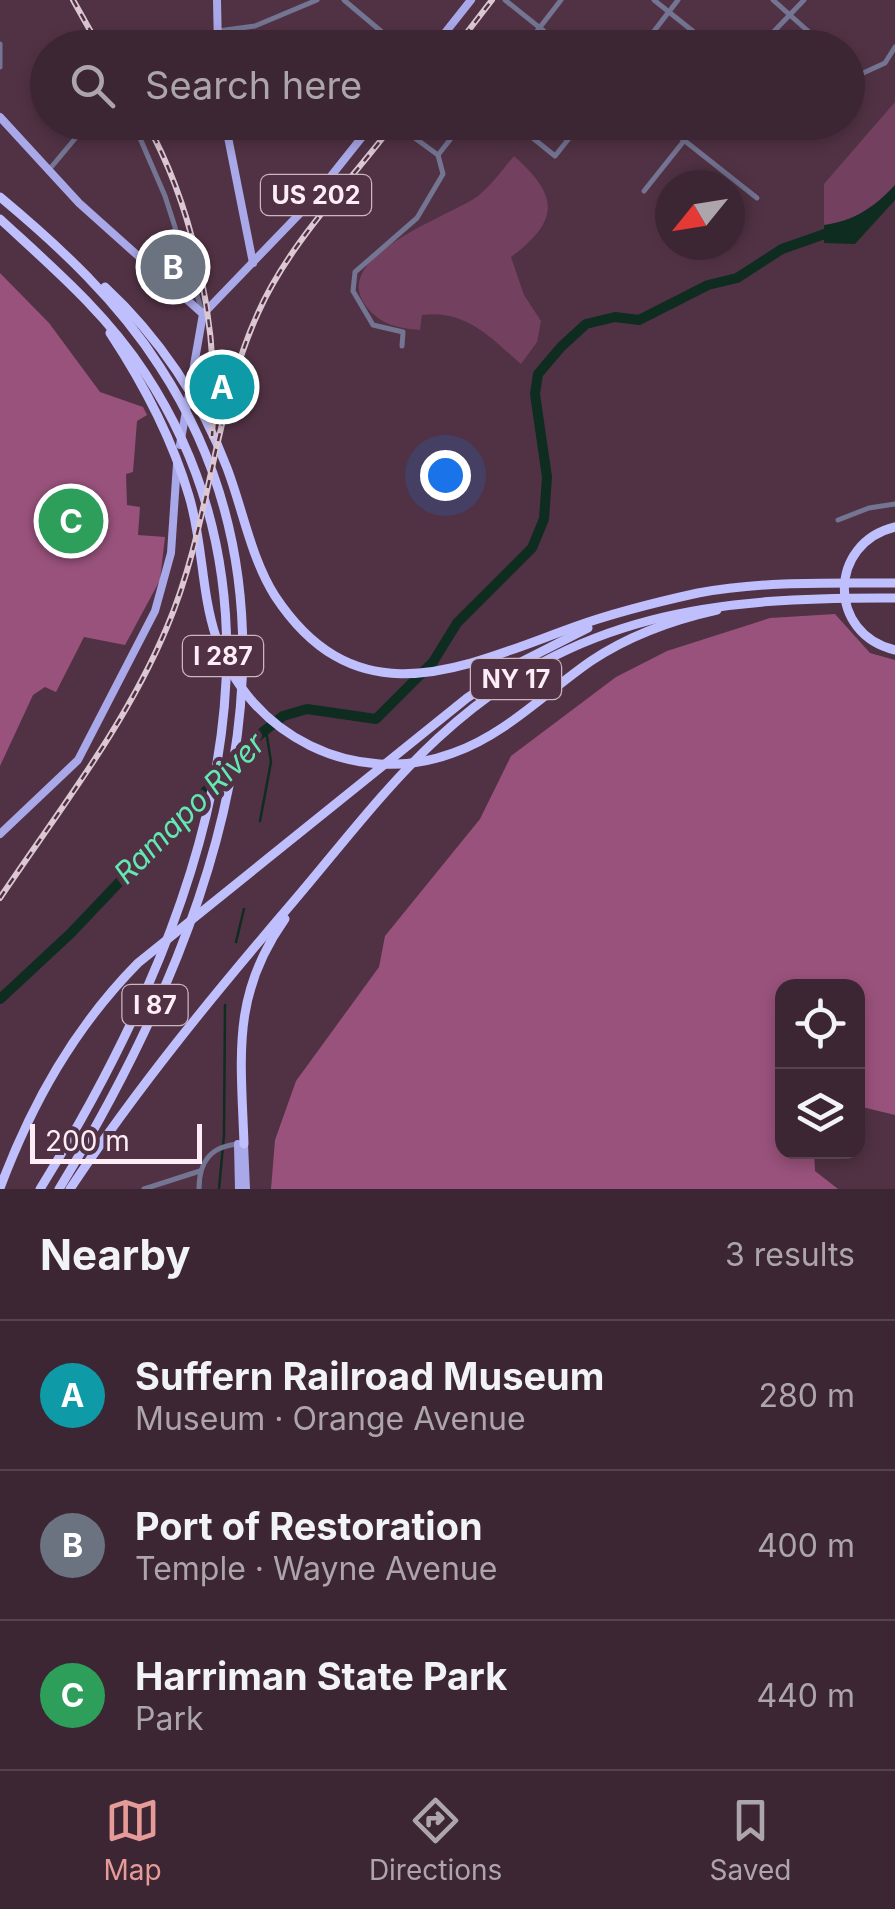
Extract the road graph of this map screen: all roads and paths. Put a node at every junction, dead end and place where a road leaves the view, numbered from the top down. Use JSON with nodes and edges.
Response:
{"nodes":[{"id":1,"x":216,"y":0,"type":"edge"},
{"id":2,"x":317,"y":0,"type":"edge"},
{"id":3,"x":344,"y":0,"type":"edge"},
{"id":4,"x":471,"y":0,"type":"edge"},
{"id":5,"x":505,"y":0,"type":"edge"},
{"id":6,"x":561,"y":0,"type":"edge"},
{"id":7,"x":654,"y":0,"type":"edge"},
{"id":8,"x":678,"y":0,"type":"edge"},
{"id":9,"x":773,"y":0,"type":"edge"},
{"id":10,"x":804,"y":0,"type":"edge"},
{"id":11,"x":669,"y":12,"type":"junction"},
{"id":12,"x":789,"y":14,"type":"junction"},
{"id":13,"x":540,"y":27,"type":"junction"},
{"id":14,"x":218,"y":30,"type":"edge"},
{"id":15,"x":225,"y":30,"type":"edge"},
{"id":16,"x":380,"y":30,"type":"edge"},
{"id":17,"x":447,"y":30,"type":"edge"},
{"id":18,"x":538,"y":30,"type":"edge"},
{"id":19,"x":544,"y":30,"type":"edge"},
{"id":20,"x":655,"y":30,"type":"edge"},
{"id":21,"x":692,"y":30,"type":"edge"},
{"id":22,"x":774,"y":30,"type":"edge"},
{"id":23,"x":807,"y":30,"type":"edge"},
{"id":24,"x":0,"y":44,"type":"edge"},
{"id":25,"x":895,"y":47,"type":"edge"},
{"id":26,"x":0,"y":67,"type":"edge"},
{"id":27,"x":865,"y":72,"type":"edge"},
{"id":28,"x":0,"y":117,"type":"edge"},
{"id":29,"x":74,"y":140,"type":"edge"},
{"id":30,"x":142,"y":140,"type":"edge"},
{"id":31,"x":229,"y":140,"type":"edge"},
{"id":32,"x":360,"y":140,"type":"edge"},
{"id":33,"x":418,"y":140,"type":"edge"},
{"id":34,"x":450,"y":140,"type":"edge"},
{"id":35,"x":536,"y":140,"type":"edge"},
{"id":36,"x":568,"y":140,"type":"edge"},
{"id":37,"x":684,"y":140,"type":"joint"},
{"id":38,"x":438,"y":155,"type":"junction"},
{"id":39,"x":48,"y":171,"type":"junction"},
{"id":40,"x":644,"y":191,"type":"dead end"},
{"id":41,"x":0,"y":197,"type":"edge"},
{"id":42,"x":757,"y":198,"type":"dead end"},
{"id":43,"x":0,"y":219,"type":"edge"},
{"id":44,"x":54,"y":245,"type":"junction"},
{"id":45,"x":252,"y":262,"type":"junction"},
{"id":46,"x":88,"y":301,"type":"junction"},
{"id":47,"x":203,"y":314,"type":"junction"},
{"id":48,"x":402,"y":346,"type":"dead end"},
{"id":49,"x":895,"y":504,"type":"edge"},
{"id":50,"x":838,"y":520,"type":"dead end"},
{"id":51,"x":895,"y":526,"type":"edge"},
{"id":52,"x":895,"y":583,"type":"edge"},
{"id":53,"x":895,"y":598,"type":"edge"},
{"id":54,"x":768,"y":600,"type":"junction"},
{"id":55,"x":608,"y":618,"type":"junction"},
{"id":56,"x":895,"y":650,"type":"edge"},
{"id":57,"x":0,"y":834,"type":"edge"},
{"id":58,"x":325,"y":864,"type":"junction"},
{"id":59,"x":241,"y":1144,"type":"junction"},
{"id":60,"x":200,"y":1171,"type":"junction"},
{"id":61,"x":0,"y":1188,"type":"edge"},
{"id":62,"x":40,"y":1189,"type":"edge"},
{"id":63,"x":59,"y":1189,"type":"edge"},
{"id":64,"x":70,"y":1189,"type":"edge"},
{"id":65,"x":144,"y":1189,"type":"edge"},
{"id":66,"x":199,"y":1189,"type":"edge"},
{"id":67,"x":242,"y":1189,"type":"edge"}],
"edges":[{"from":1,"to":14,"type":"main road"},
{"from":2,"to":15,"type":"street"},
{"from":3,"to":16,"type":"street"},
{"from":4,"to":17,"type":"main road"},
{"from":5,"to":13,"type":"street"},
{"from":6,"to":13,"type":"street"},
{"from":7,"to":11,"type":"street"},
{"from":8,"to":11,"type":"street"},
{"from":9,"to":12,"type":"street"},
{"from":10,"to":12,"type":"street"},
{"from":11,"to":20,"type":"street"},
{"from":11,"to":21,"type":"street"},
{"from":12,"to":22,"type":"street"},
{"from":12,"to":23,"type":"street"},
{"from":13,"to":18,"type":"street"},
{"from":13,"to":19,"type":"street"},
{"from":24,"to":26,"type":"street"},
{"from":25,"to":27,"type":"street"},
{"from":28,"to":39,"type":"main road"},
{"from":29,"to":39,"type":"street"},
{"from":30,"to":47,"type":"street"},
{"from":31,"to":45,"type":"main road"},
{"from":32,"to":45,"type":"main road","number":"US 202"},
{"from":33,"to":38,"type":"street"},
{"from":34,"to":38,"type":"street"},
{"from":35,"to":36,"type":"street"},
{"from":37,"to":40,"type":"street"},
{"from":37,"to":42,"type":"street"},
{"from":38,"to":48,"type":"street"},
{"from":39,"to":47,"type":"main road"},
{"from":41,"to":44,"type":"highway","number":"I 87"},
{"from":43,"to":46,"type":"highway","number":"I 87"},
{"from":44,"to":55,"type":"highway","number":"I 287"},
{"from":44,"to":63,"type":"highway","number":"I 87"},
{"from":45,"to":47,"type":"main road","number":"US 202"},
{"from":46,"to":54,"type":"highway","number":"I 287"},
{"from":46,"to":62,"type":"highway","number":"I 87"},
{"from":47,"to":57,"type":"main road"},
{"from":49,"to":50,"type":"street"},
{"from":51,"to":56,"type":"highway"},
{"from":52,"to":55,"type":"highway","number":"I 287"},
{"from":53,"to":54,"type":"highway","number":"I 287"},
{"from":54,"to":58,"type":"highway","number":"NY 17"},
{"from":55,"to":61,"type":"highway","number":"NY 17"},
{"from":58,"to":59,"type":"highway"},
{"from":58,"to":64,"type":"highway","number":"NY 17"},
{"from":59,"to":60,"type":"street"},
{"from":59,"to":67,"type":"main road"},
{"from":60,"to":65,"type":"street"},
{"from":60,"to":66,"type":"street"}]}
